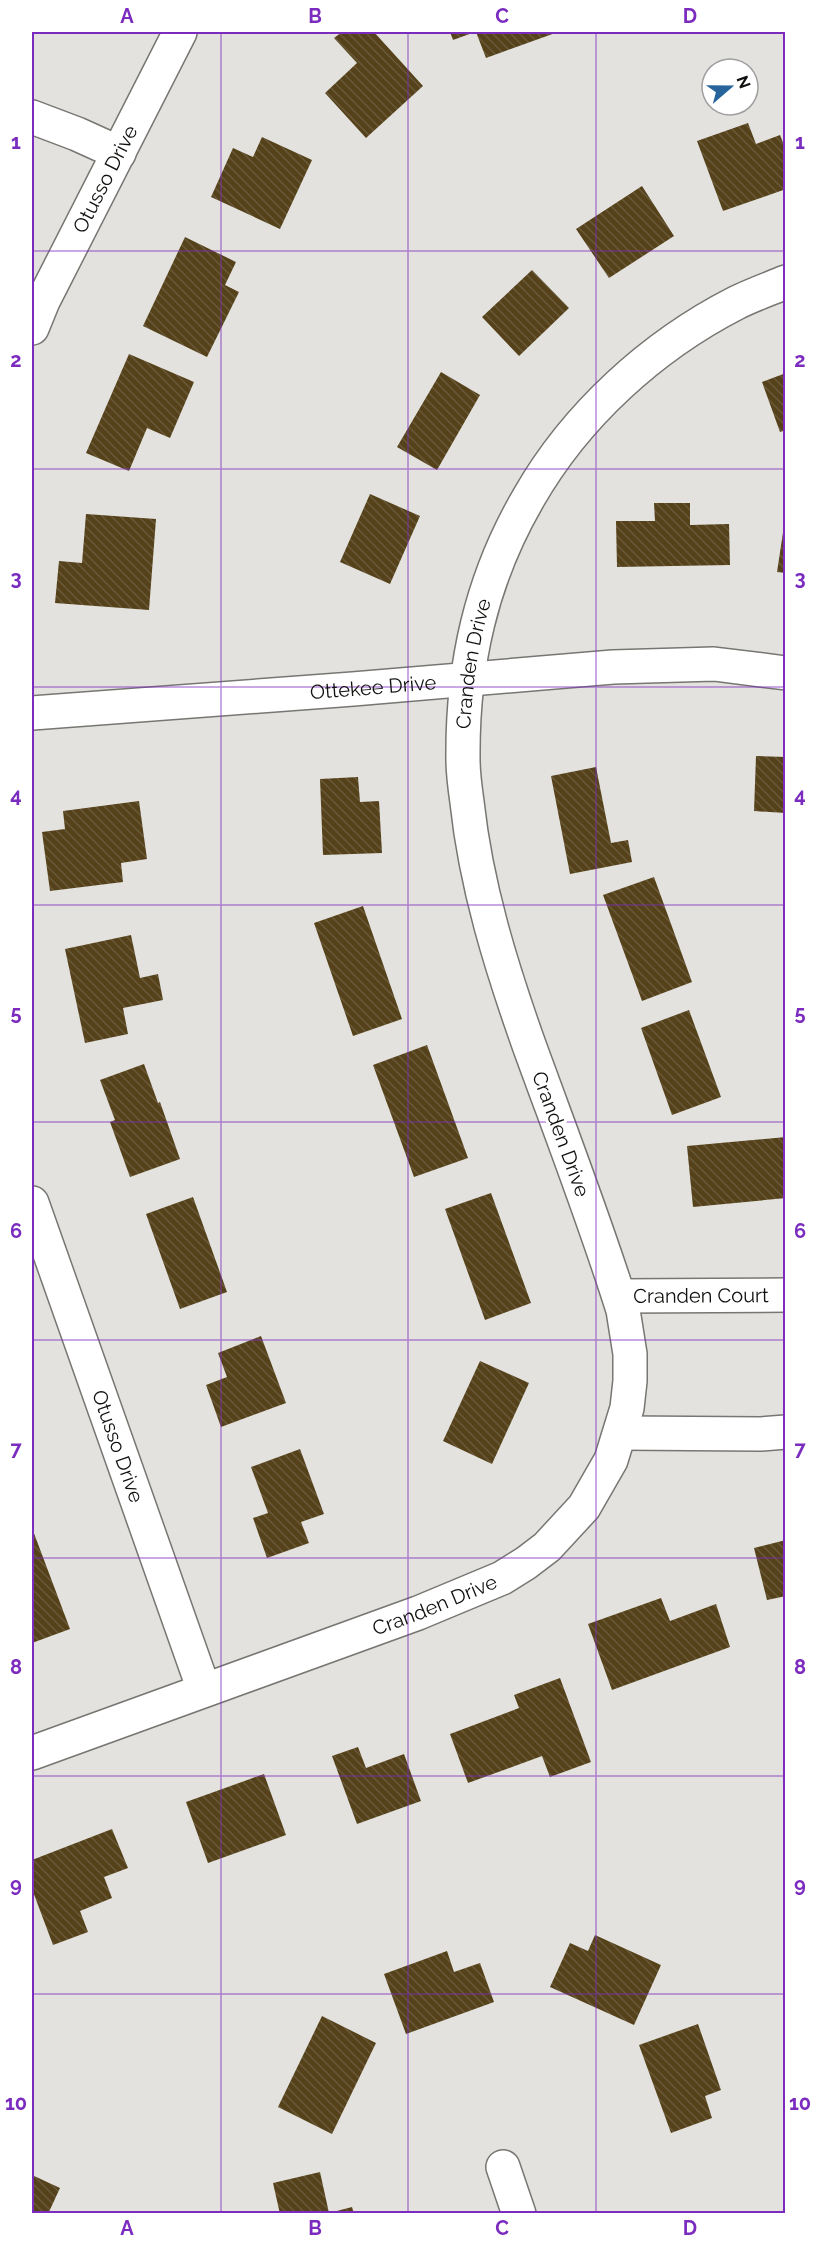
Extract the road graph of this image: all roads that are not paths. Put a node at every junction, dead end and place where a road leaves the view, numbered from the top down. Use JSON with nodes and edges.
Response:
{"nodes":[{"id":1,"x":180,"y":32,"type":"edge"},
{"id":2,"x":32,"y":117,"type":"edge"},
{"id":3,"x":119,"y":153,"type":"junction"},
{"id":4,"x":786,"y":282,"type":"edge"},
{"id":5,"x":32,"y":328,"type":"edge"},
{"id":6,"x":786,"y":673,"type":"edge"},
{"id":7,"x":466,"y":680,"type":"junction"},
{"id":8,"x":32,"y":714,"type":"edge"},
{"id":9,"x":32,"y":1203,"type":"edge"},
{"id":10,"x":786,"y":1295,"type":"edge"},
{"id":11,"x":619,"y":1296,"type":"junction"},
{"id":12,"x":786,"y":1432,"type":"edge"},
{"id":13,"x":620,"y":1433,"type":"junction"},
{"id":14,"x":204,"y":1690,"type":"junction"},
{"id":15,"x":32,"y":1754,"type":"edge"},
{"id":16,"x":502,"y":2167,"type":"dead end"},
{"id":17,"x":519,"y":2214,"type":"edge"}],
"edges":[{"from":1,"to":3,"type":"street","name":"Otusso Drive"},
{"from":2,"to":3,"type":"street"},
{"from":3,"to":5,"type":"street","name":"Otusso Drive"},
{"from":4,"to":7,"type":"street","name":"Cranden Drive"},
{"from":6,"to":7,"type":"street","name":"Ottekee Drive"},
{"from":7,"to":8,"type":"street","name":"Ottekee Drive"},
{"from":7,"to":11,"type":"street","name":"Cranden Drive"},
{"from":9,"to":14,"type":"street","name":"Otusso Drive"},
{"from":10,"to":11,"type":"street","name":"Cranden Court"},
{"from":11,"to":13,"type":"street","name":"Cranden Drive"},
{"from":12,"to":13,"type":"street"},
{"from":13,"to":14,"type":"street","name":"Cranden Drive"},
{"from":14,"to":15,"type":"street","name":"Cranden Drive"},
{"from":16,"to":17,"type":"street"}]}
